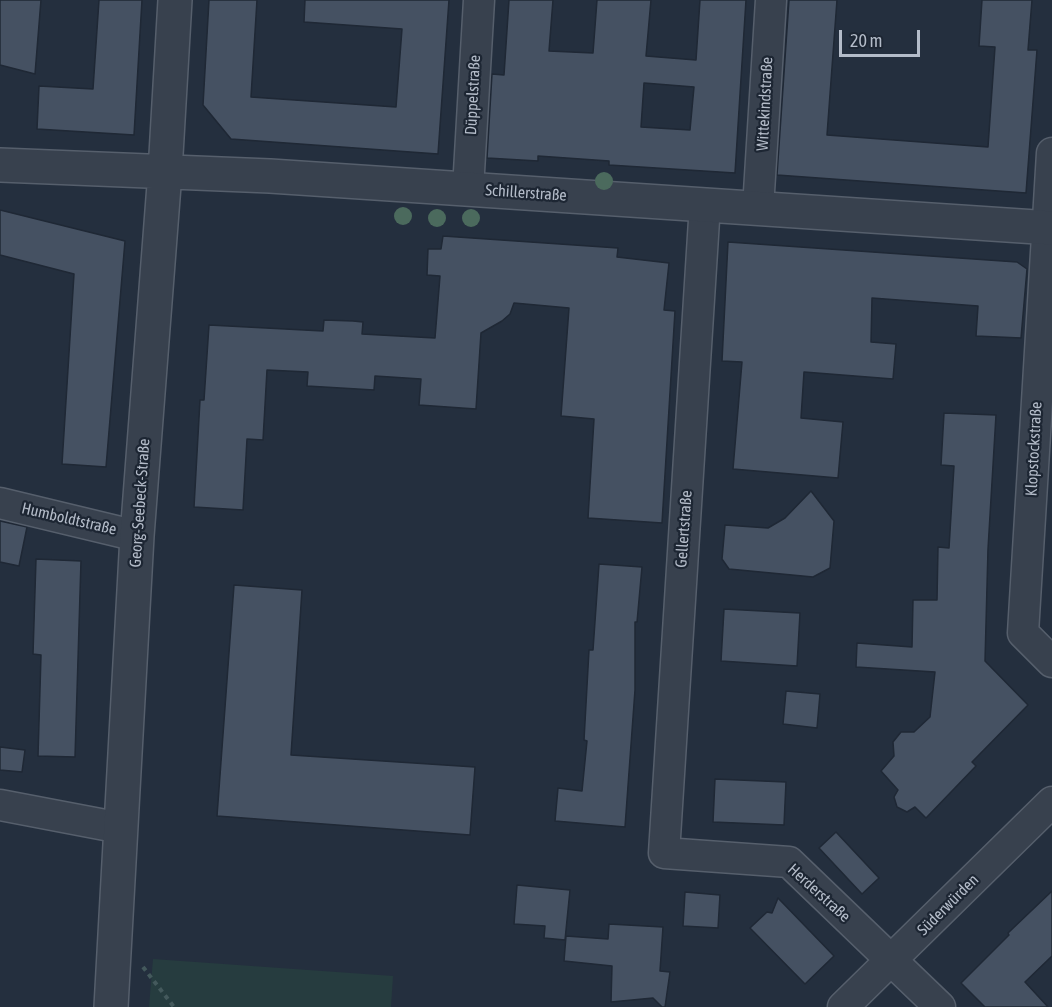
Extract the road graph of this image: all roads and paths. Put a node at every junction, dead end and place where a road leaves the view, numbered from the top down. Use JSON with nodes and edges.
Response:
{"nodes":[{"id":1,"x":175,"y":0,"type":"edge"},
{"id":2,"x":479,"y":0,"type":"edge"},
{"id":3,"x":771,"y":0,"type":"edge"},
{"id":4,"x":1052,"y":153,"type":"edge"},
{"id":5,"x":0,"y":165,"type":"edge"},
{"id":6,"x":165,"y":172,"type":"junction"},
{"id":7,"x":468,"y":189,"type":"junction"},
{"id":8,"x":705,"y":204,"type":"junction"},
{"id":9,"x":758,"y":208,"type":"junction"},
{"id":10,"x":1049,"y":228,"type":"edge"},
{"id":11,"x":0,"y":503,"type":"edge"},
{"id":12,"x":137,"y":536,"type":"junction"},
{"id":13,"x":1052,"y":662,"type":"edge"},
{"id":14,"x":1052,"y":802,"type":"edge"},
{"id":15,"x":0,"y":804,"type":"edge"},
{"id":16,"x":121,"y":828,"type":"junction"},
{"id":17,"x":664,"y":853,"type":"joint"},
{"id":18,"x":891,"y":961,"type":"junction"},
{"id":19,"x":111,"y":1007,"type":"edge"},
{"id":20,"x":843,"y":1007,"type":"edge"},
{"id":21,"x":940,"y":1007,"type":"edge"}],
"edges":[{"from":1,"to":6,"type":"street","name":"Georg-Seebeck-Straße"},
{"from":2,"to":7,"type":"street","name":"Düppelstraße"},
{"from":3,"to":9,"type":"street","name":"Wittekindstraße"},
{"from":4,"to":10,"type":"street","name":"Klopstockstraße"},
{"from":5,"to":6,"type":"street","name":"Schillerstraße"},
{"from":6,"to":7,"type":"street","name":"Schillerstraße"},
{"from":6,"to":12,"type":"street","name":"Georg-Seebeck-Straße"},
{"from":7,"to":8,"type":"street","name":"Schillerstraße"},
{"from":8,"to":9,"type":"street","name":"Schillerstraße"},
{"from":8,"to":17,"type":"street","name":"Gellertstraße"},
{"from":9,"to":10,"type":"street","name":"Schillerstraße"},
{"from":10,"to":13,"type":"street","name":"Klopstockstraße"},
{"from":11,"to":12,"type":"street","name":"Humboldtstraße"},
{"from":12,"to":16,"type":"street","name":"Georg-Seebeck-Straße"},
{"from":14,"to":18,"type":"street","name":"Süderwürden"},
{"from":15,"to":16,"type":"street"},
{"from":16,"to":19,"type":"street","name":"Georg-Seebeck-Straße"},
{"from":17,"to":18,"type":"street","name":"Herderstraße"},
{"from":18,"to":20,"type":"street","name":"Süderwürden"},
{"from":18,"to":21,"type":"street","name":"Herderstraße"}]}
